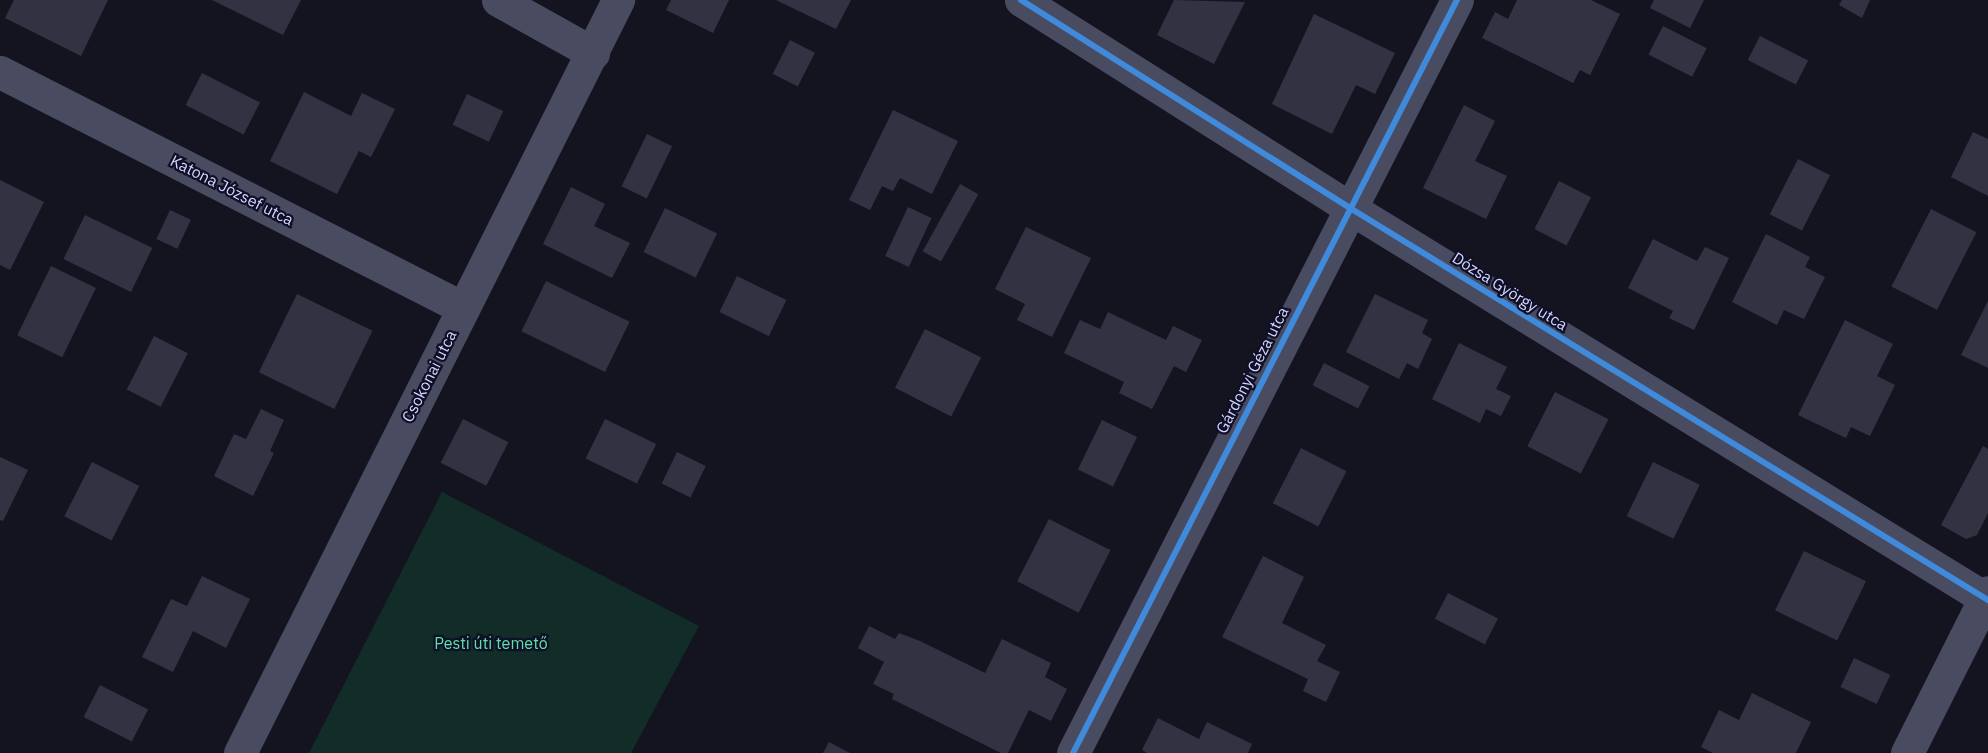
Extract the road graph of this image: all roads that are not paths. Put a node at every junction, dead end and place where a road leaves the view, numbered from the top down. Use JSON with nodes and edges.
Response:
{"nodes":[{"id":1,"x":498,"y":0,"type":"edge"},
{"id":2,"x":618,"y":0,"type":"edge"},
{"id":3,"x":1021,"y":0,"type":"edge"},
{"id":4,"x":1457,"y":0,"type":"edge"},
{"id":5,"x":593,"y":53,"type":"junction"},
{"id":6,"x":0,"y":72,"type":"edge"},
{"id":7,"x":1350,"y":208,"type":"junction"},
{"id":8,"x":464,"y":308,"type":"junction"},
{"id":9,"x":1987,"y":596,"type":"edge"},
{"id":10,"x":240,"y":753,"type":"edge"},
{"id":11,"x":1073,"y":753,"type":"edge"},
{"id":12,"x":1907,"y":753,"type":"edge"}],
"edges":[{"from":1,"to":5,"type":"street"},
{"from":2,"to":5,"type":"street","name":"Csokonai utca"},
{"from":3,"to":7,"type":"street","name":"Dózsa György utca"},
{"from":4,"to":7,"type":"street","name":"Gárdonyi Géza utca"},
{"from":5,"to":8,"type":"street","name":"Csokonai utca"},
{"from":6,"to":8,"type":"street","name":"Katona József utca"},
{"from":7,"to":9,"type":"street","name":"Dózsa György utca"},
{"from":7,"to":11,"type":"street","name":"Gárdonyi Géza utca"},
{"from":8,"to":10,"type":"street","name":"Csokonai utca"},
{"from":9,"to":12,"type":"street"}]}
